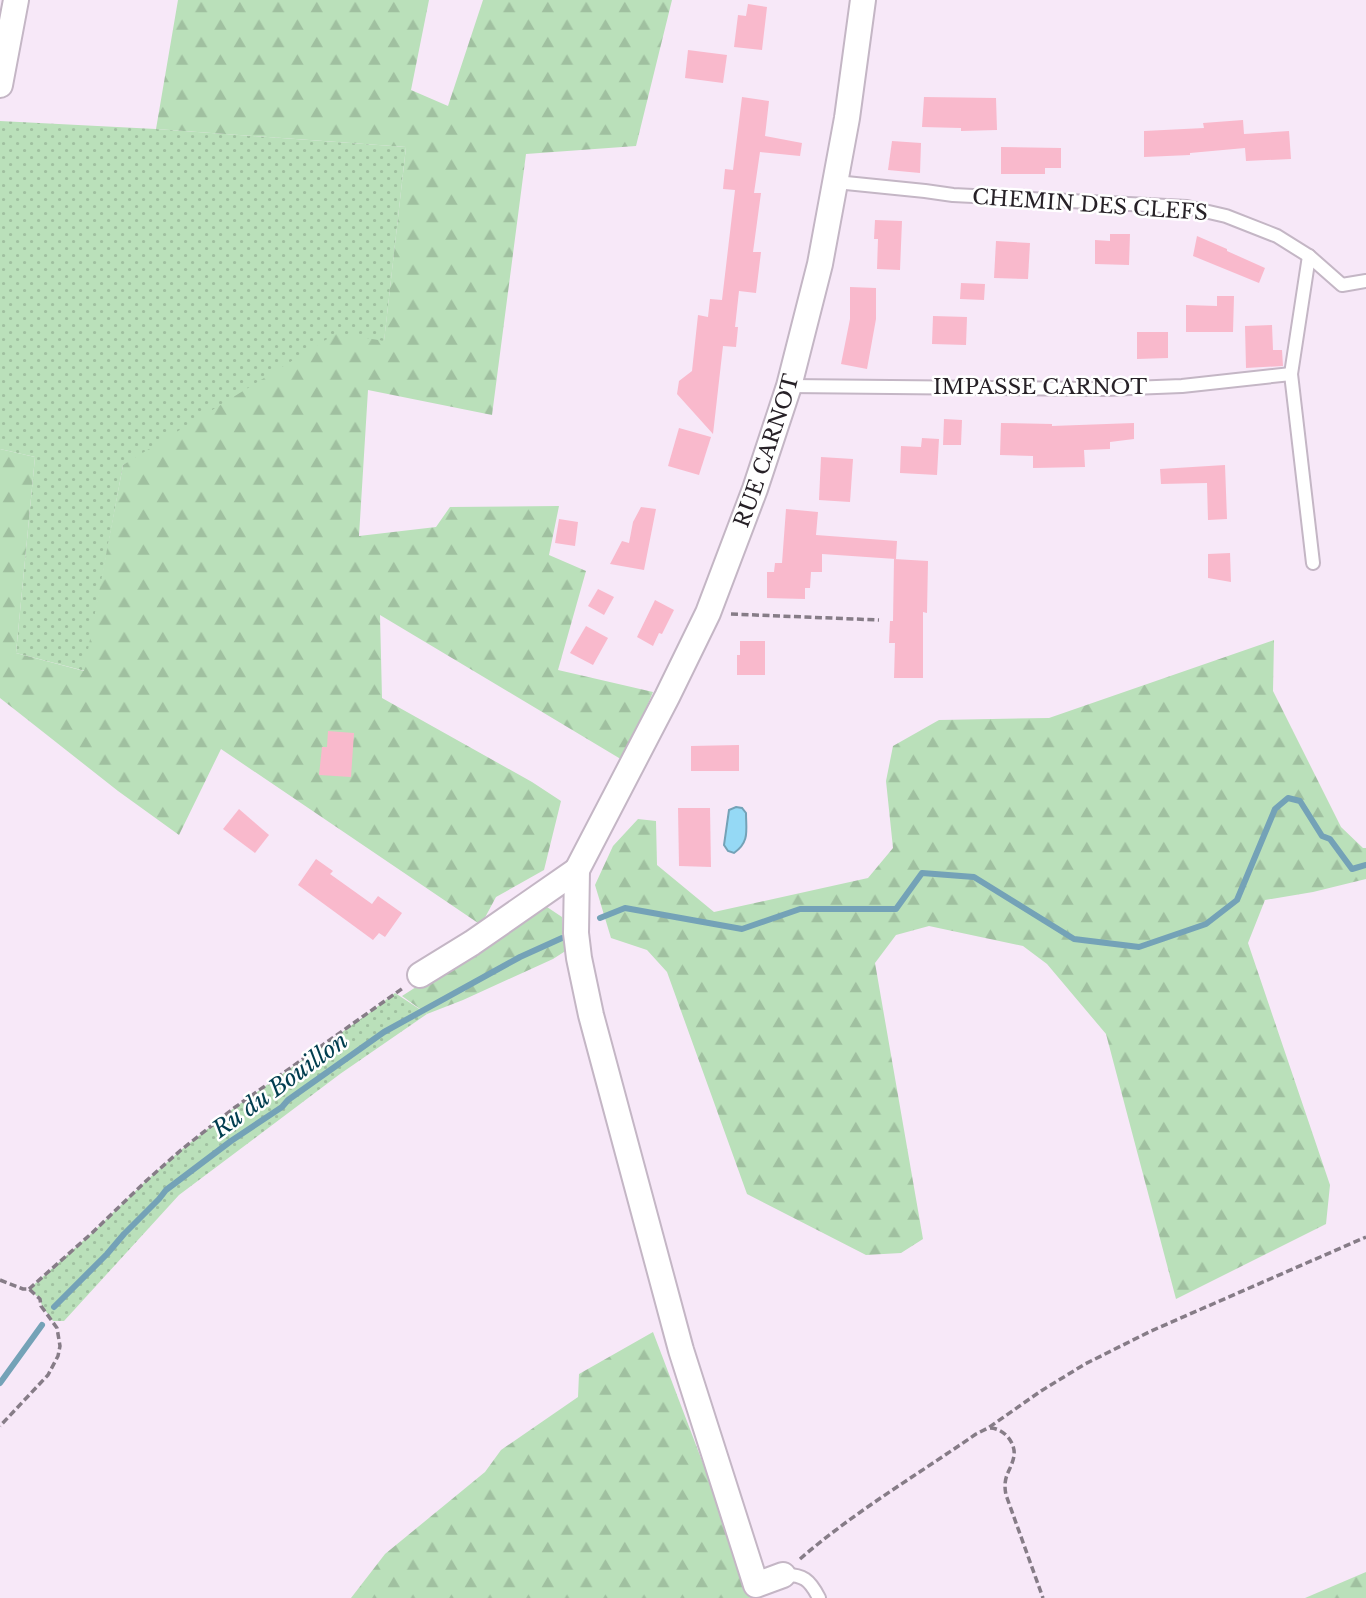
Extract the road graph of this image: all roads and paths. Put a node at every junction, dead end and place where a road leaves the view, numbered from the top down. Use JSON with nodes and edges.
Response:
{"nodes":[{"id":1,"x":16,"y":0,"type":"edge"},
{"id":2,"x":863,"y":0,"type":"edge"},
{"id":3,"x":1,"y":85,"type":"edge"},
{"id":4,"x":836,"y":182,"type":"junction"},
{"id":5,"x":1309,"y":257,"type":"junction"},
{"id":6,"x":1366,"y":281,"type":"edge"},
{"id":7,"x":1291,"y":374,"type":"junction"},
{"id":8,"x":789,"y":386,"type":"junction"},
{"id":9,"x":1313,"y":563,"type":"dead end"},
{"id":10,"x":708,"y":613,"type":"junction"},
{"id":11,"x":879,"y":620,"type":"dead end"},
{"id":12,"x":577,"y":870,"type":"junction"},
{"id":13,"x":420,"y":975,"type":"joint"},
{"id":14,"x":1366,"y":1237,"type":"edge"},
{"id":15,"x":0,"y":1280,"type":"edge"},
{"id":16,"x":29,"y":1289,"type":"junction"},
{"id":17,"x":0,"y":1426,"type":"edge"},
{"id":18,"x":988,"y":1428,"type":"junction"},
{"id":19,"x":783,"y":1575,"type":"junction"},
{"id":20,"x":757,"y":1591,"type":"edge"},
{"id":21,"x":819,"y":1598,"type":"edge"},
{"id":22,"x":1043,"y":1598,"type":"edge"}],
"edges":[{"from":1,"to":3,"type":"street"},
{"from":2,"to":4,"type":"street","name":"RUE CARNOT"},
{"from":4,"to":5,"type":"lane","name":"CHEMIN DES CLEFS"},
{"from":4,"to":8,"type":"street","name":"RUE CARNOT"},
{"from":5,"to":6,"type":"lane","name":"CHEMIN DES CLEFS"},
{"from":5,"to":7,"type":"lane"},
{"from":7,"to":8,"type":"lane","name":"IMPASSE CARNOT"},
{"from":7,"to":9,"type":"lane"},
{"from":8,"to":10,"type":"street","name":"RUE CARNOT"},
{"from":10,"to":11,"type":"path"},
{"from":10,"to":12,"type":"street","name":"RUE CARNOT"},
{"from":12,"to":13,"type":"street"},
{"from":12,"to":20,"type":"street"},
{"from":13,"to":16,"type":"path"},
{"from":14,"to":18,"type":"path"},
{"from":15,"to":16,"type":"path"},
{"from":16,"to":17,"type":"path"},
{"from":18,"to":19,"type":"path"},
{"from":18,"to":22,"type":"path"},
{"from":19,"to":20,"type":"street"},
{"from":19,"to":21,"type":"lane"}]}
